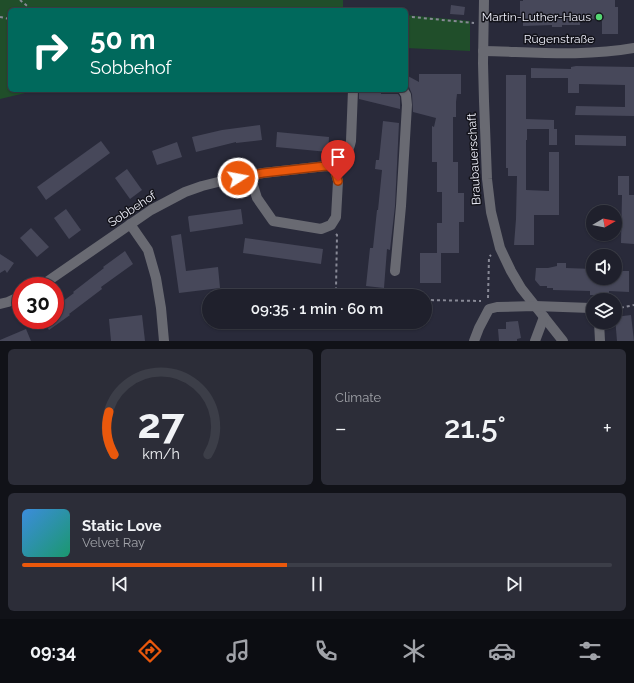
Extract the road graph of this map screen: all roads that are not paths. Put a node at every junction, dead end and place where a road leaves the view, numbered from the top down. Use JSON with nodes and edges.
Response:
{"nodes":[{"id":1,"x":484,"y":0,"type":"edge"},
{"id":2,"x":634,"y":48,"type":"edge"},
{"id":3,"x":483,"y":51,"type":"junction"},
{"id":4,"x":353,"y":92,"type":"edge"},
{"id":5,"x":404,"y":92,"type":"edge"},
{"id":6,"x":334,"y":167,"type":"junction"},
{"id":7,"x":250,"y":176,"type":"junction"},
{"id":8,"x":130,"y":224,"type":"junction"},
{"id":9,"x":395,"y":270,"type":"dead end"},
{"id":10,"x":54,"y":277,"type":"edge"},
{"id":11,"x":12,"y":300,"type":"edge"},
{"id":12,"x":0,"y":304,"type":"edge"},
{"id":13,"x":535,"y":306,"type":"junction"},
{"id":14,"x":586,"y":308,"type":"edge"},
{"id":15,"x":544,"y":317,"type":"junction"},
{"id":16,"x":599,"y":329,"type":"edge"},
{"id":17,"x":164,"y":341,"type":"edge"},
{"id":18,"x":474,"y":341,"type":"edge"},
{"id":19,"x":535,"y":341,"type":"edge"},
{"id":20,"x":563,"y":341,"type":"edge"},
{"id":21,"x":600,"y":341,"type":"edge"}],
"edges":[{"from":1,"to":3,"type":"street","name":"Braubauerschaft"},
{"from":2,"to":3,"type":"street","name":"Rügenstraße"},
{"from":3,"to":13,"type":"street","name":"Braubauerschaft"},
{"from":4,"to":6,"type":"street"},
{"from":5,"to":9,"type":"street"},
{"from":6,"to":7,"type":"street","name":"Sobbehof"},
{"from":6,"to":7,"type":"street"},
{"from":7,"to":8,"type":"street","name":"Sobbehof"},
{"from":8,"to":10,"type":"street","name":"Sobbehof"},
{"from":8,"to":17,"type":"street"},
{"from":11,"to":12,"type":"street"},
{"from":13,"to":14,"type":"street"},
{"from":13,"to":15,"type":"street","name":"Braubauerschaft"},
{"from":13,"to":18,"type":"street"},
{"from":15,"to":19,"type":"street"},
{"from":15,"to":20,"type":"street","name":"Braubauerschaft"},
{"from":16,"to":21,"type":"street"}]}
